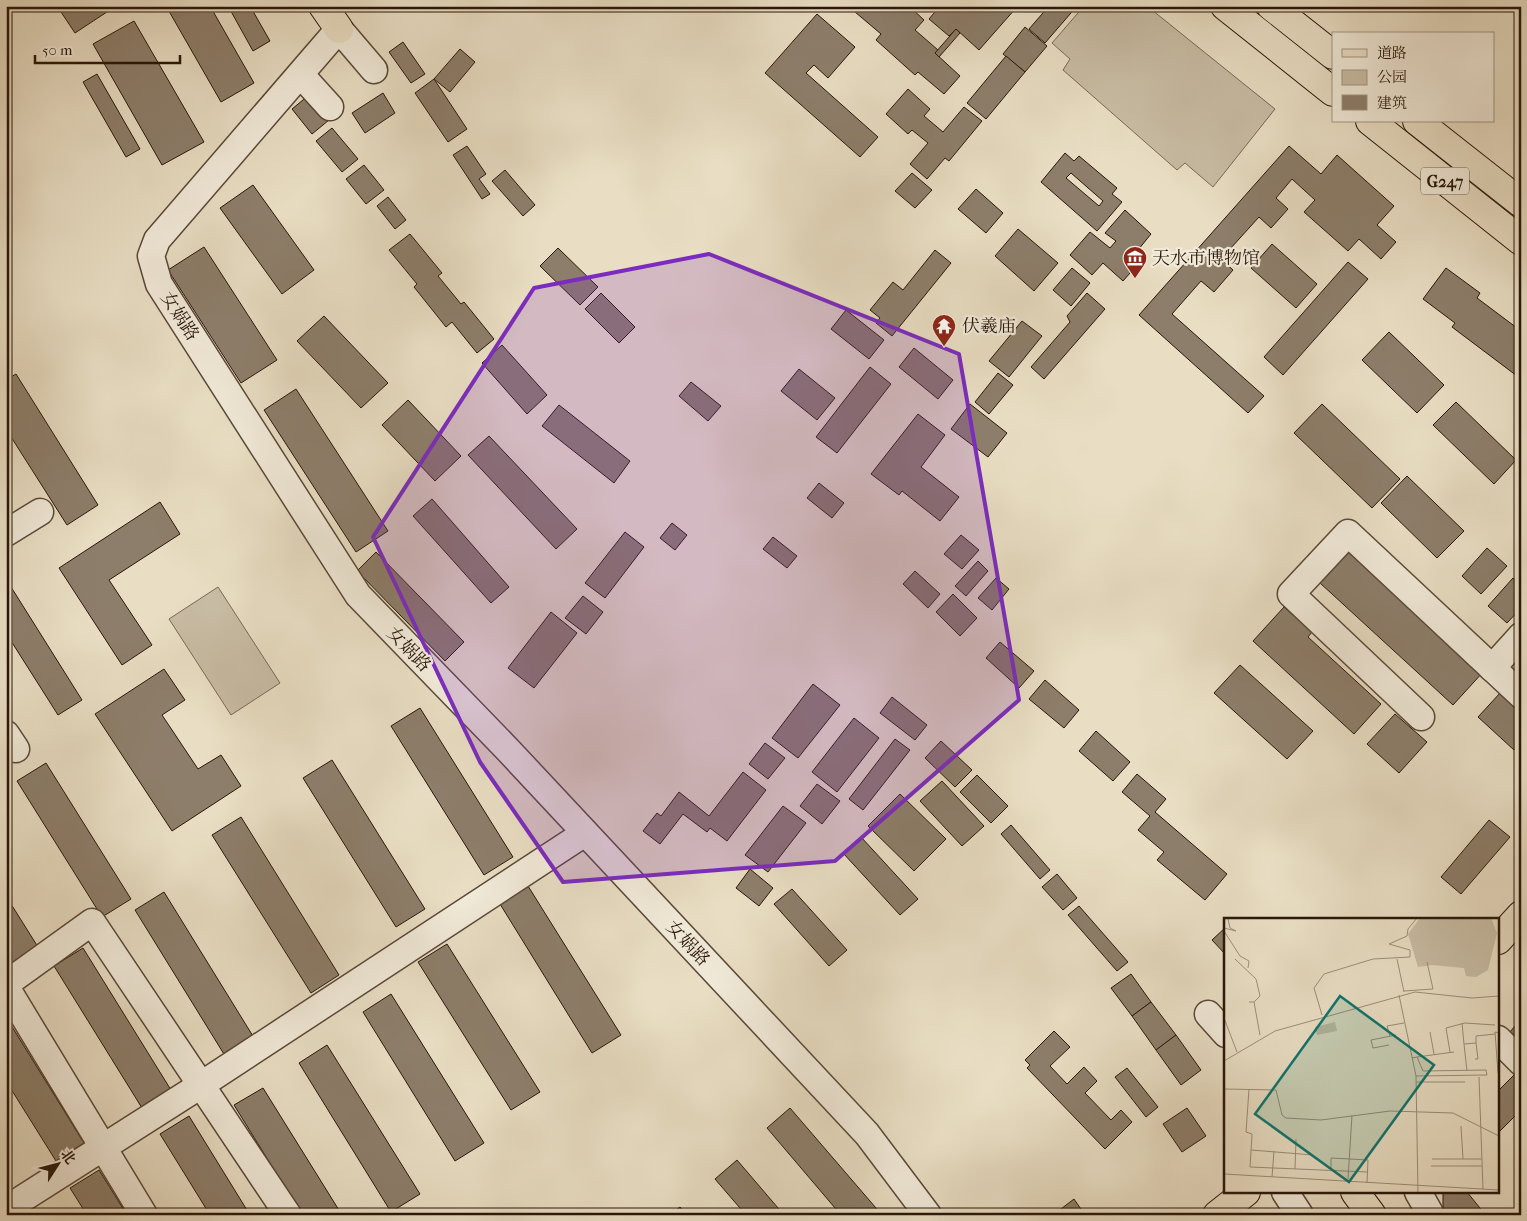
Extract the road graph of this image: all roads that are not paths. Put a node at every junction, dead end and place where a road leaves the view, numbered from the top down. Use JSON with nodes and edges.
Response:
{"nodes":[{"id":1,"x":323,"y":6,"type":"edge"},
{"id":2,"x":1225,"y":6,"type":"edge"},
{"id":3,"x":1271,"y":6,"type":"edge"},
{"id":4,"x":339,"y":29,"type":"junction"},
{"id":5,"x":1332,"y":54,"type":"edge"},
{"id":6,"x":374,"y":70,"type":"dead end"},
{"id":7,"x":301,"y":74,"type":"junction"},
{"id":8,"x":1332,"y":91,"type":"edge"},
{"id":9,"x":330,"y":107,"type":"dead end"},
{"id":10,"x":1371,"y":122,"type":"edge"},
{"id":11,"x":1418,"y":122,"type":"edge"},
{"id":12,"x":1521,"y":203,"type":"edge"},
{"id":13,"x":1521,"y":241,"type":"edge"},
{"id":14,"x":40,"y":512,"type":"dead end"},
{"id":15,"x":6,"y":533,"type":"edge"},
{"id":16,"x":1521,"y":636,"type":"edge"},
{"id":17,"x":1492,"y":668,"type":"junction"},
{"id":18,"x":1521,"y":694,"type":"edge"},
{"id":19,"x":1421,"y":717,"type":"dead end"},
{"id":20,"x":585,"y":833,"type":"junction"},
{"id":21,"x":1521,"y":915,"type":"edge"},
{"id":22,"x":1500,"y":938,"type":"edge"},
{"id":23,"x":6,"y":986,"type":"edge"},
{"id":24,"x":1208,"y":1014,"type":"dead end"},
{"id":25,"x":1224,"y":1032,"type":"edge"},
{"id":26,"x":1500,"y":1041,"type":"edge"},
{"id":27,"x":1521,"y":1062,"type":"edge"},
{"id":28,"x":201,"y":1085,"type":"junction"},
{"id":29,"x":103,"y":1147,"type":"junction"},
{"id":30,"x":1243,"y":1194,"type":"edge"},
{"id":31,"x":1285,"y":1194,"type":"edge"},
{"id":32,"x":1356,"y":1194,"type":"edge"},
{"id":33,"x":1419,"y":1194,"type":"edge"},
{"id":34,"x":22,"y":1199,"type":"dead end"},
{"id":35,"x":144,"y":1215,"type":"edge"},
{"id":36,"x":288,"y":1215,"type":"edge"},
{"id":37,"x":928,"y":1215,"type":"edge"},
{"id":38,"x":1216,"y":1215,"type":"edge"},
{"id":39,"x":1300,"y":1215,"type":"edge"},
{"id":40,"x":1372,"y":1215,"type":"edge"},
{"id":41,"x":1431,"y":1215,"type":"edge"}],
"edges":[{"from":1,"to":4,"type":"main road"},
{"from":2,"to":8,"type":"main road"},
{"from":3,"to":5,"type":"main road"},
{"from":4,"to":6,"type":"street"},
{"from":4,"to":7,"type":"street","name":"女娲路"},
{"from":7,"to":9,"type":"street"},
{"from":7,"to":20,"type":"street","name":"女娲路"},
{"from":10,"to":13,"type":"main road","number":"G247"},
{"from":11,"to":12,"type":"main road","number":"G247"},
{"from":14,"to":15,"type":"street"},
{"from":16,"to":17,"type":"street"},
{"from":17,"to":18,"type":"street"},
{"from":17,"to":19,"type":"street"},
{"from":20,"to":28,"type":"street"},
{"from":20,"to":37,"type":"street","name":"女娲路"},
{"from":21,"to":22,"type":"main road"},
{"from":23,"to":28,"type":"street"},
{"from":23,"to":29,"type":"street"},
{"from":24,"to":25,"type":"street"},
{"from":26,"to":27,"type":"street"},
{"from":28,"to":29,"type":"street"},
{"from":28,"to":36,"type":"street"},
{"from":29,"to":34,"type":"street"},
{"from":29,"to":35,"type":"street"},
{"from":30,"to":38,"type":"main road"},
{"from":31,"to":39,"type":"street"},
{"from":32,"to":40,"type":"main road"},
{"from":33,"to":41,"type":"street"}]}
